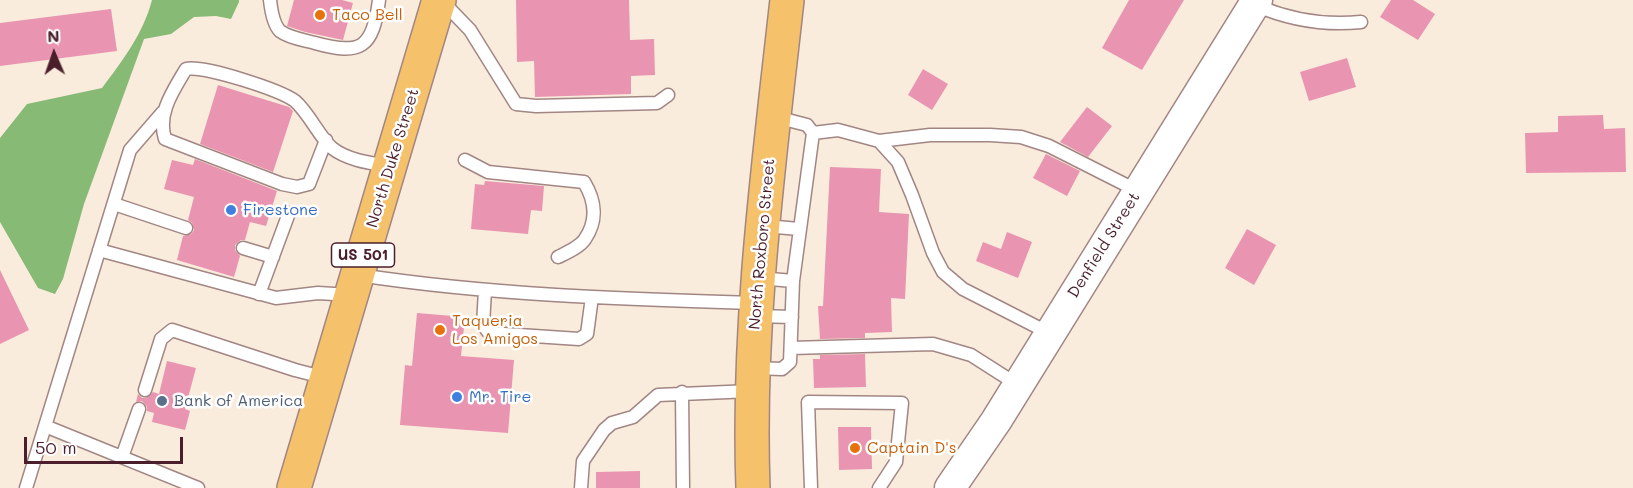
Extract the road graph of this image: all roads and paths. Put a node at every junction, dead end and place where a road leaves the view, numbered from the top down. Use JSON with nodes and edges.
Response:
{"nodes":[{"id":1,"x":270,"y":0,"type":"edge"},
{"id":2,"x":379,"y":0,"type":"edge"},
{"id":3,"x":440,"y":0,"type":"edge"},
{"id":4,"x":787,"y":0,"type":"edge"},
{"id":5,"x":1255,"y":2,"type":"edge"},
{"id":6,"x":1361,"y":22,"type":"dead end"},
{"id":7,"x":668,"y":95,"type":"dead end"},
{"id":8,"x":163,"y":111,"type":"junction"},
{"id":9,"x":774,"y":117,"type":"junction"},
{"id":10,"x":813,"y":133,"type":"junction"},
{"id":11,"x":326,"y":140,"type":"junction"},
{"id":12,"x":879,"y":141,"type":"junction"},
{"id":13,"x":465,"y":160,"type":"dead end"},
{"id":14,"x":390,"y":166,"type":"junction"},
{"id":15,"x":1138,"y":191,"type":"junction"},
{"id":16,"x":114,"y":204,"type":"junction"},
{"id":17,"x":289,"y":213,"type":"dead end"},
{"id":18,"x":762,"y":226,"type":"junction"},
{"id":19,"x":186,"y":228,"type":"dead end"},
{"id":20,"x":799,"y":229,"type":"junction"},
{"id":21,"x":243,"y":248,"type":"dead end"},
{"id":22,"x":99,"y":250,"type":"junction"},
{"id":23,"x":273,"y":257,"type":"junction"},
{"id":24,"x":558,"y":257,"type":"dead end"},
{"id":25,"x":793,"y":281,"type":"junction"},
{"id":26,"x":355,"y":285,"type":"junction"},
{"id":27,"x":485,"y":290,"type":"junction"},
{"id":28,"x":259,"y":294,"type":"junction"},
{"id":29,"x":592,"y":297,"type":"junction"},
{"id":30,"x":756,"y":299,"type":"junction"},
{"id":31,"x":792,"y":317,"type":"junction"},
{"id":32,"x":1049,"y":333,"type":"junction"},
{"id":33,"x":790,"y":348,"type":"junction"},
{"id":34,"x":327,"y":378,"type":"junction"},
{"id":35,"x":753,"y":379,"type":"junction"},
{"id":36,"x":1018,"y":385,"type":"junction"},
{"id":37,"x":145,"y":390,"type":"dead end"},
{"id":38,"x":682,"y":392,"type":"junction"},
{"id":39,"x":139,"y":409,"type":"dead end"},
{"id":40,"x":45,"y":426,"type":"junction"},
{"id":41,"x":122,"y":457,"type":"junction"},
{"id":42,"x":26,"y":488,"type":"edge"},
{"id":43,"x":198,"y":488,"type":"edge"},
{"id":44,"x":294,"y":488,"type":"edge"},
{"id":45,"x":581,"y":488,"type":"edge"},
{"id":46,"x":683,"y":488,"type":"edge"},
{"id":47,"x":753,"y":488,"type":"edge"},
{"id":48,"x":811,"y":488,"type":"edge"},
{"id":49,"x":879,"y":488,"type":"edge"},
{"id":50,"x":950,"y":488,"type":"edge"}],
"edges":[{"from":1,"to":2,"type":"lane"},
{"from":3,"to":7,"type":"lane"},
{"from":3,"to":14,"type":"main road","name":"North Duke Street","number":"US 501"},
{"from":4,"to":9,"type":"main road","name":"North Roxboro Street"},
{"from":5,"to":6,"type":"lane"},
{"from":5,"to":15,"type":"street","name":"Denfield Street"},
{"from":8,"to":11,"type":"lane"},
{"from":8,"to":11,"type":"lane"},
{"from":8,"to":16,"type":"lane"},
{"from":9,"to":10,"type":"lane"},
{"from":9,"to":18,"type":"main road","name":"North Roxboro Street"},
{"from":10,"to":12,"type":"lane"},
{"from":10,"to":20,"type":"lane"},
{"from":11,"to":14,"type":"lane"},
{"from":12,"to":15,"type":"lane"},
{"from":12,"to":32,"type":"lane"},
{"from":13,"to":24,"type":"lane"},
{"from":14,"to":26,"type":"main road","name":"North Duke Street","number":"US 501"},
{"from":15,"to":32,"type":"street","name":"Denfield Street"},
{"from":16,"to":19,"type":"lane"},
{"from":16,"to":22,"type":"lane"},
{"from":17,"to":23,"type":"lane"},
{"from":18,"to":20,"type":"lane"},
{"from":18,"to":30,"type":"main road","name":"North Roxboro Street"},
{"from":20,"to":25,"type":"lane"},
{"from":21,"to":23,"type":"lane"},
{"from":22,"to":28,"type":"lane"},
{"from":22,"to":40,"type":"lane"},
{"from":23,"to":28,"type":"lane"},
{"from":25,"to":30,"type":"lane"},
{"from":25,"to":31,"type":"lane"},
{"from":26,"to":27,"type":"lane"},
{"from":26,"to":28,"type":"lane"},
{"from":26,"to":34,"type":"main road","name":"North Duke Street","number":"US 501"},
{"from":27,"to":29,"type":"lane"},
{"from":27,"to":29,"type":"lane"},
{"from":29,"to":30,"type":"lane"},
{"from":30,"to":31,"type":"lane"},
{"from":30,"to":35,"type":"main road","name":"North Roxboro Street"},
{"from":31,"to":33,"type":"lane"},
{"from":32,"to":36,"type":"street","name":"Denfield Street"},
{"from":33,"to":35,"type":"lane"},
{"from":33,"to":36,"type":"lane"},
{"from":34,"to":37,"type":"lane"},
{"from":34,"to":44,"type":"main road","name":"North Duke Street","number":"US 501"},
{"from":35,"to":38,"type":"lane"},
{"from":35,"to":47,"type":"main road","name":"North Roxboro Street"},
{"from":36,"to":50,"type":"street","name":"Denfield Street"},
{"from":38,"to":45,"type":"lane"},
{"from":38,"to":46,"type":"lane"},
{"from":39,"to":41,"type":"lane"},
{"from":40,"to":41,"type":"lane"},
{"from":40,"to":42,"type":"lane"},
{"from":41,"to":43,"type":"lane"},
{"from":48,"to":49,"type":"lane"}]}
